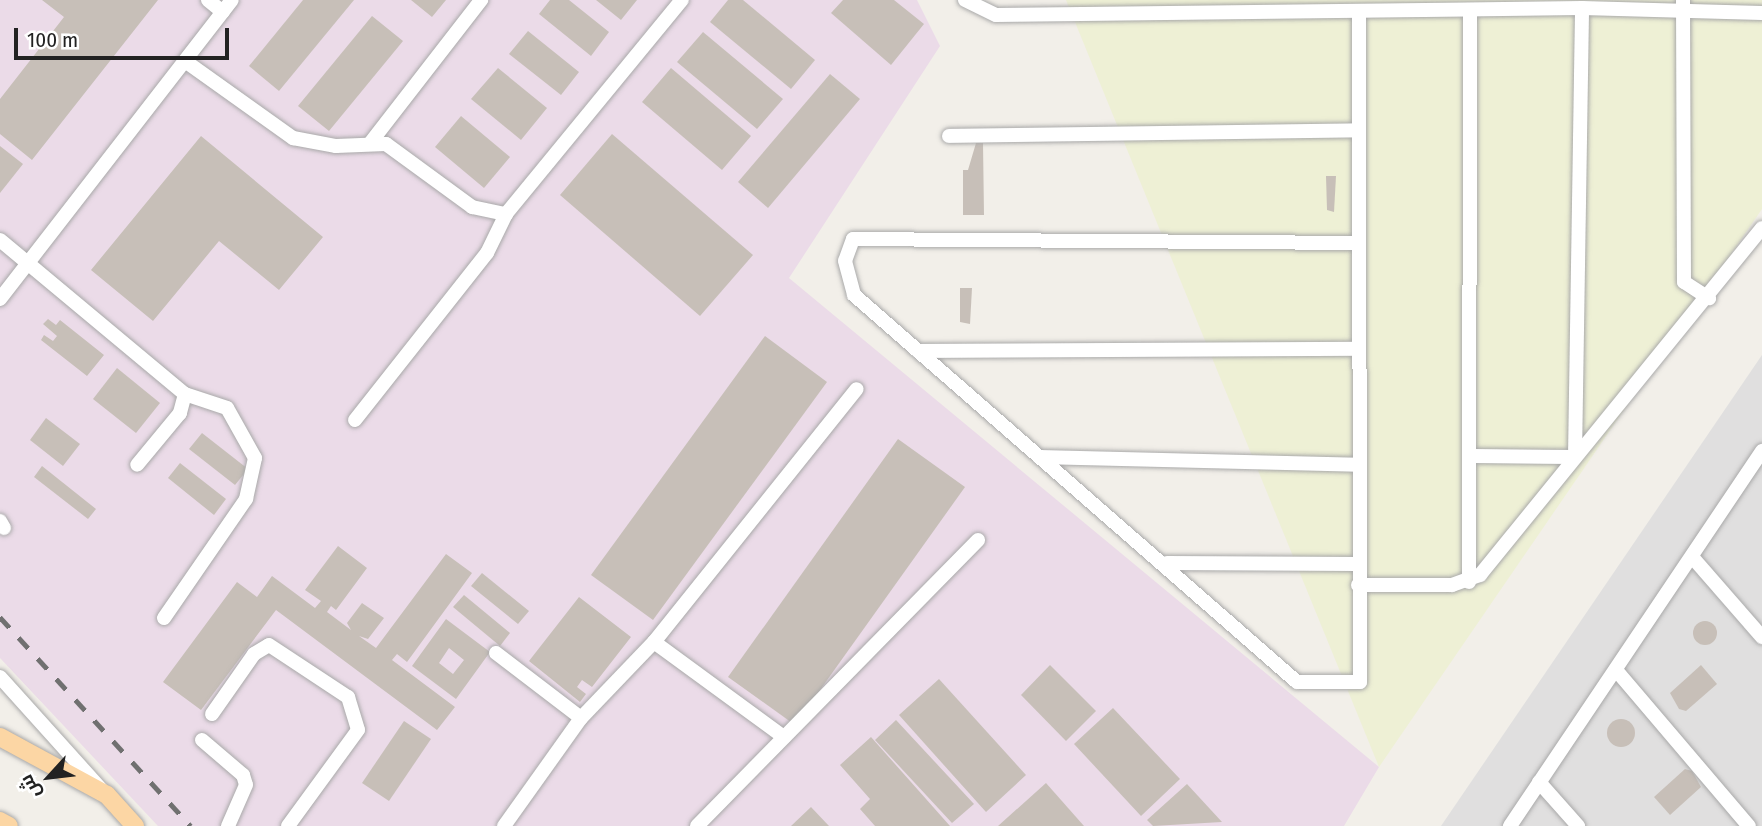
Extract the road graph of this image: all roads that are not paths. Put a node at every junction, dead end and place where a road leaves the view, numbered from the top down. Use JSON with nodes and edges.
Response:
{"nodes":[{"id":1,"x":208,"y":0,"type":"edge"},
{"id":2,"x":481,"y":0,"type":"edge"},
{"id":3,"x":682,"y":0,"type":"edge"},
{"id":4,"x":965,"y":0,"type":"edge"},
{"id":5,"x":1683,"y":5,"type":"edge"},
{"id":6,"x":228,"y":6,"type":"edge"},
{"id":7,"x":1298,"y":6,"type":"edge"},
{"id":8,"x":1582,"y":8,"type":"junction"},
{"id":9,"x":1470,"y":10,"type":"junction"},
{"id":10,"x":1359,"y":11,"type":"junction"},
{"id":11,"x":1762,"y":13,"type":"edge"},
{"id":12,"x":185,"y":61,"type":"junction"},
{"id":13,"x":1359,"y":130,"type":"junction"},
{"id":14,"x":950,"y":136,"type":"dead end"},
{"id":15,"x":372,"y":142,"type":"junction"},
{"id":16,"x":506,"y":214,"type":"junction"},
{"id":17,"x":1762,"y":228,"type":"edge"},
{"id":18,"x":0,"y":240,"type":"edge"},
{"id":19,"x":1359,"y":243,"type":"junction"},
{"id":20,"x":29,"y":260,"type":"junction"},
{"id":21,"x":1709,"y":298,"type":"junction"},
{"id":22,"x":0,"y":299,"type":"edge"},
{"id":23,"x":1358,"y":349,"type":"junction"},
{"id":24,"x":918,"y":351,"type":"junction"},
{"id":25,"x":857,"y":389,"type":"dead end"},
{"id":26,"x":185,"y":394,"type":"junction"},
{"id":27,"x":355,"y":420,"type":"dead end"},
{"id":28,"x":1762,"y":451,"type":"edge"},
{"id":29,"x":1473,"y":456,"type":"junction"},
{"id":30,"x":1040,"y":457,"type":"junction"},
{"id":31,"x":1575,"y":457,"type":"junction"},
{"id":32,"x":1358,"y":464,"type":"junction"},
{"id":33,"x":137,"y":465,"type":"dead end"},
{"id":34,"x":978,"y":540,"type":"dead end"},
{"id":35,"x":1693,"y":558,"type":"junction"},
{"id":36,"x":1167,"y":563,"type":"junction"},
{"id":37,"x":1358,"y":564,"type":"junction"},
{"id":38,"x":1469,"y":582,"type":"junction"},
{"id":39,"x":1358,"y":585,"type":"junction"},
{"id":40,"x":164,"y":618,"type":"dead end"},
{"id":41,"x":1762,"y":637,"type":"edge"},
{"id":42,"x":654,"y":642,"type":"junction"},
{"id":43,"x":496,"y":653,"type":"dead end"},
{"id":44,"x":1616,"y":670,"type":"junction"},
{"id":45,"x":0,"y":677,"type":"edge"},
{"id":46,"x":212,"y":714,"type":"dead end"},
{"id":47,"x":581,"y":718,"type":"junction"},
{"id":48,"x":0,"y":737,"type":"edge"},
{"id":49,"x":784,"y":737,"type":"junction"},
{"id":50,"x":202,"y":740,"type":"dead end"},
{"id":51,"x":1539,"y":782,"type":"junction"},
{"id":52,"x":107,"y":795,"type":"junction"},
{"id":53,"x":0,"y":821,"type":"edge"},
{"id":54,"x":9,"y":826,"type":"edge"},
{"id":55,"x":135,"y":826,"type":"edge"},
{"id":56,"x":228,"y":826,"type":"edge"},
{"id":57,"x":288,"y":826,"type":"edge"},
{"id":58,"x":504,"y":826,"type":"edge"},
{"id":59,"x":697,"y":826,"type":"edge"},
{"id":60,"x":1510,"y":826,"type":"edge"},
{"id":61,"x":1578,"y":826,"type":"edge"},
{"id":62,"x":1749,"y":826,"type":"edge"}],
"edges":[{"from":1,"to":6,"type":"street"},
{"from":2,"to":15,"type":"street"},
{"from":3,"to":16,"type":"street"},
{"from":4,"to":7,"type":"street"},
{"from":5,"to":8,"type":"street"},
{"from":5,"to":11,"type":"street"},
{"from":5,"to":21,"type":"street"},
{"from":6,"to":12,"type":"street"},
{"from":7,"to":10,"type":"street"},
{"from":8,"to":9,"type":"street"},
{"from":8,"to":31,"type":"street"},
{"from":9,"to":10,"type":"street"},
{"from":9,"to":29,"type":"street"},
{"from":10,"to":13,"type":"street"},
{"from":12,"to":15,"type":"street"},
{"from":12,"to":20,"type":"street"},
{"from":13,"to":14,"type":"street"},
{"from":13,"to":19,"type":"street"},
{"from":15,"to":16,"type":"street"},
{"from":16,"to":27,"type":"street"},
{"from":17,"to":21,"type":"street"},
{"from":18,"to":20,"type":"street"},
{"from":19,"to":23,"type":"street"},
{"from":19,"to":24,"type":"street"},
{"from":20,"to":22,"type":"street"},
{"from":20,"to":26,"type":"street"},
{"from":21,"to":31,"type":"street"},
{"from":23,"to":24,"type":"street"},
{"from":23,"to":32,"type":"street"},
{"from":24,"to":30,"type":"street"},
{"from":25,"to":42,"type":"street"},
{"from":26,"to":33,"type":"street"},
{"from":26,"to":40,"type":"street"},
{"from":28,"to":35,"type":"street"},
{"from":29,"to":31,"type":"street"},
{"from":29,"to":38,"type":"street"},
{"from":30,"to":32,"type":"street"},
{"from":30,"to":36,"type":"street"},
{"from":31,"to":38,"type":"street"},
{"from":32,"to":37,"type":"street"},
{"from":34,"to":49,"type":"street"},
{"from":35,"to":41,"type":"street"},
{"from":35,"to":44,"type":"street"},
{"from":36,"to":37,"type":"street"},
{"from":36,"to":39,"type":"street"},
{"from":37,"to":39,"type":"street"},
{"from":38,"to":39,"type":"street"},
{"from":42,"to":47,"type":"street"},
{"from":42,"to":49,"type":"street"},
{"from":43,"to":47,"type":"street"},
{"from":44,"to":51,"type":"street"},
{"from":44,"to":62,"type":"street"},
{"from":45,"to":52,"type":"street"},
{"from":46,"to":57,"type":"street"},
{"from":47,"to":58,"type":"street"},
{"from":48,"to":52,"type":"main road"},
{"from":49,"to":59,"type":"street"},
{"from":50,"to":56,"type":"street"},
{"from":51,"to":60,"type":"street"},
{"from":51,"to":61,"type":"street"},
{"from":52,"to":55,"type":"main road"},
{"from":53,"to":54,"type":"main road"}]}
